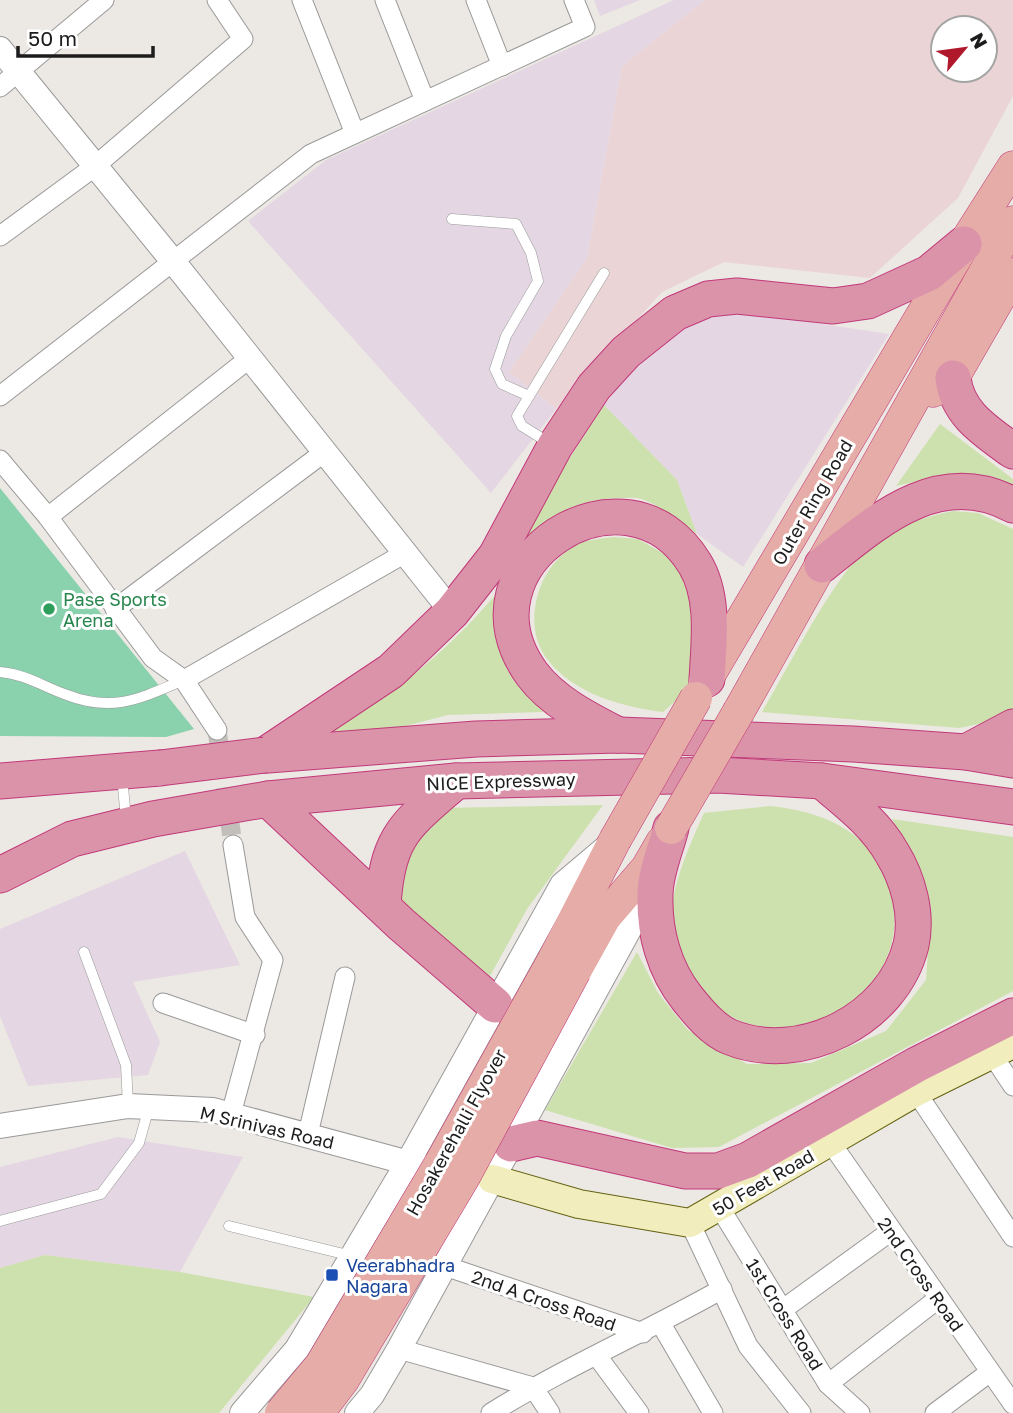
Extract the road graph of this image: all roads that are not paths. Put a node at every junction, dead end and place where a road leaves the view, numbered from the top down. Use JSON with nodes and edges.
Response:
{"nodes":[{"id":1,"x":104,"y":0,"type":"edge"},
{"id":2,"x":218,"y":0,"type":"edge"},
{"id":3,"x":302,"y":0,"type":"edge"},
{"id":4,"x":385,"y":0,"type":"edge"},
{"id":5,"x":476,"y":0,"type":"edge"},
{"id":6,"x":574,"y":0,"type":"edge"},
{"id":7,"x":0,"y":49,"type":"edge"},
{"id":8,"x":502,"y":66,"type":"junction"},
{"id":9,"x":9,"y":80,"type":"edge"},
{"id":10,"x":425,"y":101,"type":"junction"},
{"id":11,"x":352,"y":126,"type":"dead end"},
{"id":12,"x":94,"y":167,"type":"junction"},
{"id":13,"x":1013,"y":167,"type":"edge"},
{"id":14,"x":452,"y":219,"type":"dead end"},
{"id":15,"x":1013,"y":222,"type":"edge"},
{"id":16,"x":0,"y":236,"type":"edge"},
{"id":17,"x":964,"y":244,"type":"junction"},
{"id":18,"x":172,"y":260,"type":"junction"},
{"id":19,"x":604,"y":273,"type":"dead end"},
{"id":20,"x":1013,"y":274,"type":"edge"},
{"id":21,"x":251,"y":358,"type":"junction"},
{"id":22,"x":953,"y":378,"type":"junction"},
{"id":23,"x":0,"y":396,"type":"edge"},
{"id":24,"x":529,"y":396,"type":"junction"},
{"id":25,"x":908,"y":407,"type":"junction"},
{"id":26,"x":555,"y":446,"type":"junction"},
{"id":27,"x":326,"y":451,"type":"junction"},
{"id":28,"x":1013,"y":451,"type":"edge"},
{"id":29,"x":0,"y":460,"type":"edge"},
{"id":30,"x":1013,"y":505,"type":"edge"},
{"id":31,"x":48,"y":517,"type":"junction"},
{"id":32,"x":407,"y":552,"type":"junction"},
{"id":33,"x":508,"y":565,"type":"junction"},
{"id":34,"x":822,"y":565,"type":"junction"},
{"id":35,"x":115,"y":609,"type":"junction"},
{"id":36,"x":452,"y":612,"type":"junction"},
{"id":37,"x":0,"y":672,"type":"edge"},
{"id":38,"x":184,"y":680,"type":"junction"},
{"id":39,"x":702,"y":688,"type":"junction"},
{"id":40,"x":1013,"y":727,"type":"edge"},
{"id":41,"x":217,"y":730,"type":"tunnel mouth"},
{"id":42,"x":619,"y":735,"type":"junction"},
{"id":43,"x":966,"y":752,"type":"junction"},
{"id":44,"x":264,"y":755,"type":"junction"},
{"id":45,"x":1013,"y":760,"type":"edge"},
{"id":46,"x":122,"y":773,"type":"junction"},
{"id":47,"x":0,"y":781,"type":"edge"},
{"id":48,"x":456,"y":781,"type":"junction"},
{"id":49,"x":822,"y":781,"type":"junction"},
{"id":50,"x":268,"y":799,"type":"junction"},
{"id":51,"x":1013,"y":807,"type":"edge"},
{"id":52,"x":127,"y":826,"type":"junction"},
{"id":53,"x":671,"y":828,"type":"junction"},
{"id":54,"x":615,"y":840,"type":"junction"},
{"id":55,"x":233,"y":845,"type":"tunnel mouth"},
{"id":56,"x":647,"y":868,"type":"junction"},
{"id":57,"x":0,"y":874,"type":"edge"},
{"id":58,"x":383,"y":906,"type":"junction"},
{"id":59,"x":84,"y":952,"type":"dead end"},
{"id":60,"x":564,"y":965,"type":"junction"},
{"id":61,"x":345,"y":977,"type":"dead end"},
{"id":62,"x":163,"y":1003,"type":"dead end"},
{"id":63,"x":495,"y":1005,"type":"junction"},
{"id":64,"x":1013,"y":1016,"type":"edge"},
{"id":65,"x":255,"y":1035,"type":"junction"},
{"id":66,"x":1002,"y":1049,"type":"edge"},
{"id":67,"x":1013,"y":1086,"type":"edge"},
{"id":68,"x":916,"y":1092,"type":"junction"},
{"id":69,"x":139,"y":1107,"type":"junction"},
{"id":70,"x":231,"y":1114,"type":"junction"},
{"id":71,"x":0,"y":1126,"type":"edge"},
{"id":72,"x":308,"y":1135,"type":"junction"},
{"id":73,"x":831,"y":1143,"type":"junction"},
{"id":74,"x":511,"y":1144,"type":"junction"},
{"id":75,"x":407,"y":1164,"type":"junction"},
{"id":76,"x":492,"y":1179,"type":"junction"},
{"id":77,"x":720,"y":1208,"type":"junction"},
{"id":78,"x":0,"y":1221,"type":"edge"},
{"id":79,"x":690,"y":1223,"type":"junction"},
{"id":80,"x":229,"y":1226,"type":"dead end"},
{"id":81,"x":891,"y":1231,"type":"junction"},
{"id":82,"x":1013,"y":1237,"type":"edge"},
{"id":83,"x":353,"y":1256,"type":"junction"},
{"id":84,"x":445,"y":1266,"type":"junction"},
{"id":85,"x":722,"y":1289,"type":"junction"},
{"id":86,"x":939,"y":1298,"type":"junction"},
{"id":87,"x":782,"y":1310,"type":"junction"},
{"id":88,"x":652,"y":1329,"type":"junction"},
{"id":89,"x":399,"y":1349,"type":"junction"},
{"id":90,"x":597,"y":1356,"type":"junction"},
{"id":91,"x":990,"y":1372,"type":"junction"},
{"id":92,"x":828,"y":1384,"type":"junction"},
{"id":93,"x":533,"y":1387,"type":"junction"},
{"id":94,"x":1013,"y":1404,"type":"edge"},
{"id":95,"x":242,"y":1413,"type":"edge"},
{"id":96,"x":281,"y":1413,"type":"edge"},
{"id":97,"x":318,"y":1413,"type":"edge"},
{"id":98,"x":357,"y":1413,"type":"edge"},
{"id":99,"x":491,"y":1413,"type":"edge"},
{"id":100,"x":550,"y":1413,"type":"edge"},
{"id":101,"x":639,"y":1413,"type":"edge"},
{"id":102,"x":713,"y":1413,"type":"edge"},
{"id":103,"x":801,"y":1413,"type":"edge"},
{"id":104,"x":860,"y":1413,"type":"edge"},
{"id":105,"x":934,"y":1413,"type":"edge"}],
"edges":[{"from":1,"to":9,"type":"street"},
{"from":2,"to":12,"type":"street"},
{"from":3,"to":11,"type":"street"},
{"from":4,"to":10,"type":"street"},
{"from":5,"to":8,"type":"street"},
{"from":6,"to":8,"type":"street"},
{"from":7,"to":9,"type":"street"},
{"from":8,"to":10,"type":"street"},
{"from":9,"to":12,"type":"street"},
{"from":10,"to":18,"type":"street"},
{"from":12,"to":16,"type":"street"},
{"from":12,"to":18,"type":"street"},
{"from":13,"to":17,"type":"highway","name":"Outer Ring Road"},
{"from":14,"to":24,"type":"lane"},
{"from":15,"to":25,"type":"highway"},
{"from":17,"to":26,"type":"highway"},
{"from":17,"to":39,"type":"highway","name":"Outer Ring Road"},
{"from":18,"to":21,"type":"street"},
{"from":18,"to":23,"type":"street"},
{"from":19,"to":24,"type":"lane"},
{"from":20,"to":22,"type":"highway"},
{"from":21,"to":27,"type":"street"},
{"from":21,"to":31,"type":"street"},
{"from":22,"to":25,"type":"highway"},
{"from":22,"to":28,"type":"highway"},
{"from":24,"to":26,"type":"lane"},
{"from":25,"to":34,"type":"highway"},
{"from":26,"to":33,"type":"highway"},
{"from":27,"to":32,"type":"street"},
{"from":27,"to":35,"type":"street"},
{"from":29,"to":31,"type":"street"},
{"from":30,"to":34,"type":"highway"},
{"from":31,"to":35,"type":"street"},
{"from":32,"to":36,"type":"street"},
{"from":32,"to":38,"type":"street"},
{"from":33,"to":36,"type":"highway"},
{"from":33,"to":39,"type":"highway"},
{"from":33,"to":42,"type":"highway"},
{"from":34,"to":53,"type":"highway","bridge":true},
{"from":35,"to":38,"type":"street"},
{"from":36,"to":44,"type":"highway"},
{"from":37,"to":38,"type":"lane"},
{"from":38,"to":41,"type":"street"},
{"from":39,"to":54,"type":"highway","name":"Outer Ring Road","bridge":true},
{"from":40,"to":43,"type":"highway"},
{"from":42,"to":43,"type":"highway"},
{"from":42,"to":44,"type":"highway"},
{"from":43,"to":45,"type":"highway"},
{"from":44,"to":46,"type":"highway","bridge":true},
{"from":46,"to":47,"type":"highway"},
{"from":46,"to":52,"type":"lane"},
{"from":48,"to":49,"type":"highway","name":"NICE Expressway"},
{"from":48,"to":50,"type":"highway","name":"NICE Expressway"},
{"from":48,"to":58,"type":"highway"},
{"from":49,"to":51,"type":"highway","name":"NICE Expressway"},
{"from":49,"to":53,"type":"highway"},
{"from":50,"to":52,"type":"highway","name":"NICE Expressway"},
{"from":50,"to":58,"type":"highway"},
{"from":52,"to":57,"type":"highway","name":"NICE Expressway"},
{"from":53,"to":56,"type":"highway"},
{"from":54,"to":60,"type":"highway","name":"Hosakerehalli Flyover"},
{"from":54,"to":63,"type":"street"},
{"from":55,"to":65,"type":"street"},
{"from":56,"to":60,"type":"highway","name":"Hosakerehalli Flyover"},
{"from":56,"to":74,"type":"street"},
{"from":58,"to":63,"type":"highway"},
{"from":59,"to":69,"type":"lane"},
{"from":60,"to":96,"type":"highway","name":"Hosakerehalli Flyover","bridge":true},
{"from":60,"to":97,"type":"highway","name":"Hosakerehalli Flyover","bridge":true},
{"from":61,"to":72,"type":"street"},
{"from":62,"to":65,"type":"street"},
{"from":63,"to":75,"type":"street"},
{"from":64,"to":74,"type":"highway"},
{"from":65,"to":70,"type":"street"},
{"from":66,"to":67,"type":"street"},
{"from":66,"to":68,"type":"main road","name":"50 Feet Road"},
{"from":68,"to":73,"type":"main road","name":"50 Feet Road"},
{"from":68,"to":82,"type":"street"},
{"from":69,"to":70,"type":"street","name":"M Srinivas Road"},
{"from":69,"to":71,"type":"street","name":"M Srinivas Road"},
{"from":69,"to":78,"type":"lane"},
{"from":70,"to":72,"type":"street","name":"M Srinivas Road"},
{"from":72,"to":75,"type":"street","name":"M Srinivas Road"},
{"from":73,"to":77,"type":"main road","name":"50 Feet Road"},
{"from":73,"to":81,"type":"street","name":"2nd Cross Road"},
{"from":74,"to":76,"type":"street"},
{"from":75,"to":76,"type":"street","name":"M Srinivas Road"},
{"from":75,"to":83,"type":"street"},
{"from":76,"to":79,"type":"main road"},
{"from":76,"to":84,"type":"street"},
{"from":77,"to":79,"type":"main road","name":"50 Feet Road"},
{"from":77,"to":87,"type":"street","name":"1st Cross Road"},
{"from":79,"to":85,"type":"street"},
{"from":80,"to":83,"type":"lane"},
{"from":81,"to":86,"type":"street","name":"2nd Cross Road"},
{"from":81,"to":87,"type":"street"},
{"from":83,"to":95,"type":"street"},
{"from":84,"to":88,"type":"street","name":"2nd A Cross Road"},
{"from":84,"to":89,"type":"street"},
{"from":85,"to":88,"type":"street"},
{"from":85,"to":103,"type":"street"},
{"from":86,"to":91,"type":"street","name":"2nd Cross Road"},
{"from":86,"to":92,"type":"street"},
{"from":87,"to":92,"type":"street","name":"1st Cross Road"},
{"from":88,"to":90,"type":"street"},
{"from":88,"to":102,"type":"street"},
{"from":89,"to":93,"type":"street"},
{"from":89,"to":98,"type":"street"},
{"from":90,"to":93,"type":"street"},
{"from":90,"to":101,"type":"street"},
{"from":91,"to":94,"type":"street","name":"2nd Cross Road"},
{"from":91,"to":105,"type":"street"},
{"from":92,"to":104,"type":"street","name":"1st Cross Road"},
{"from":93,"to":99,"type":"street"},
{"from":93,"to":100,"type":"street"}]}
